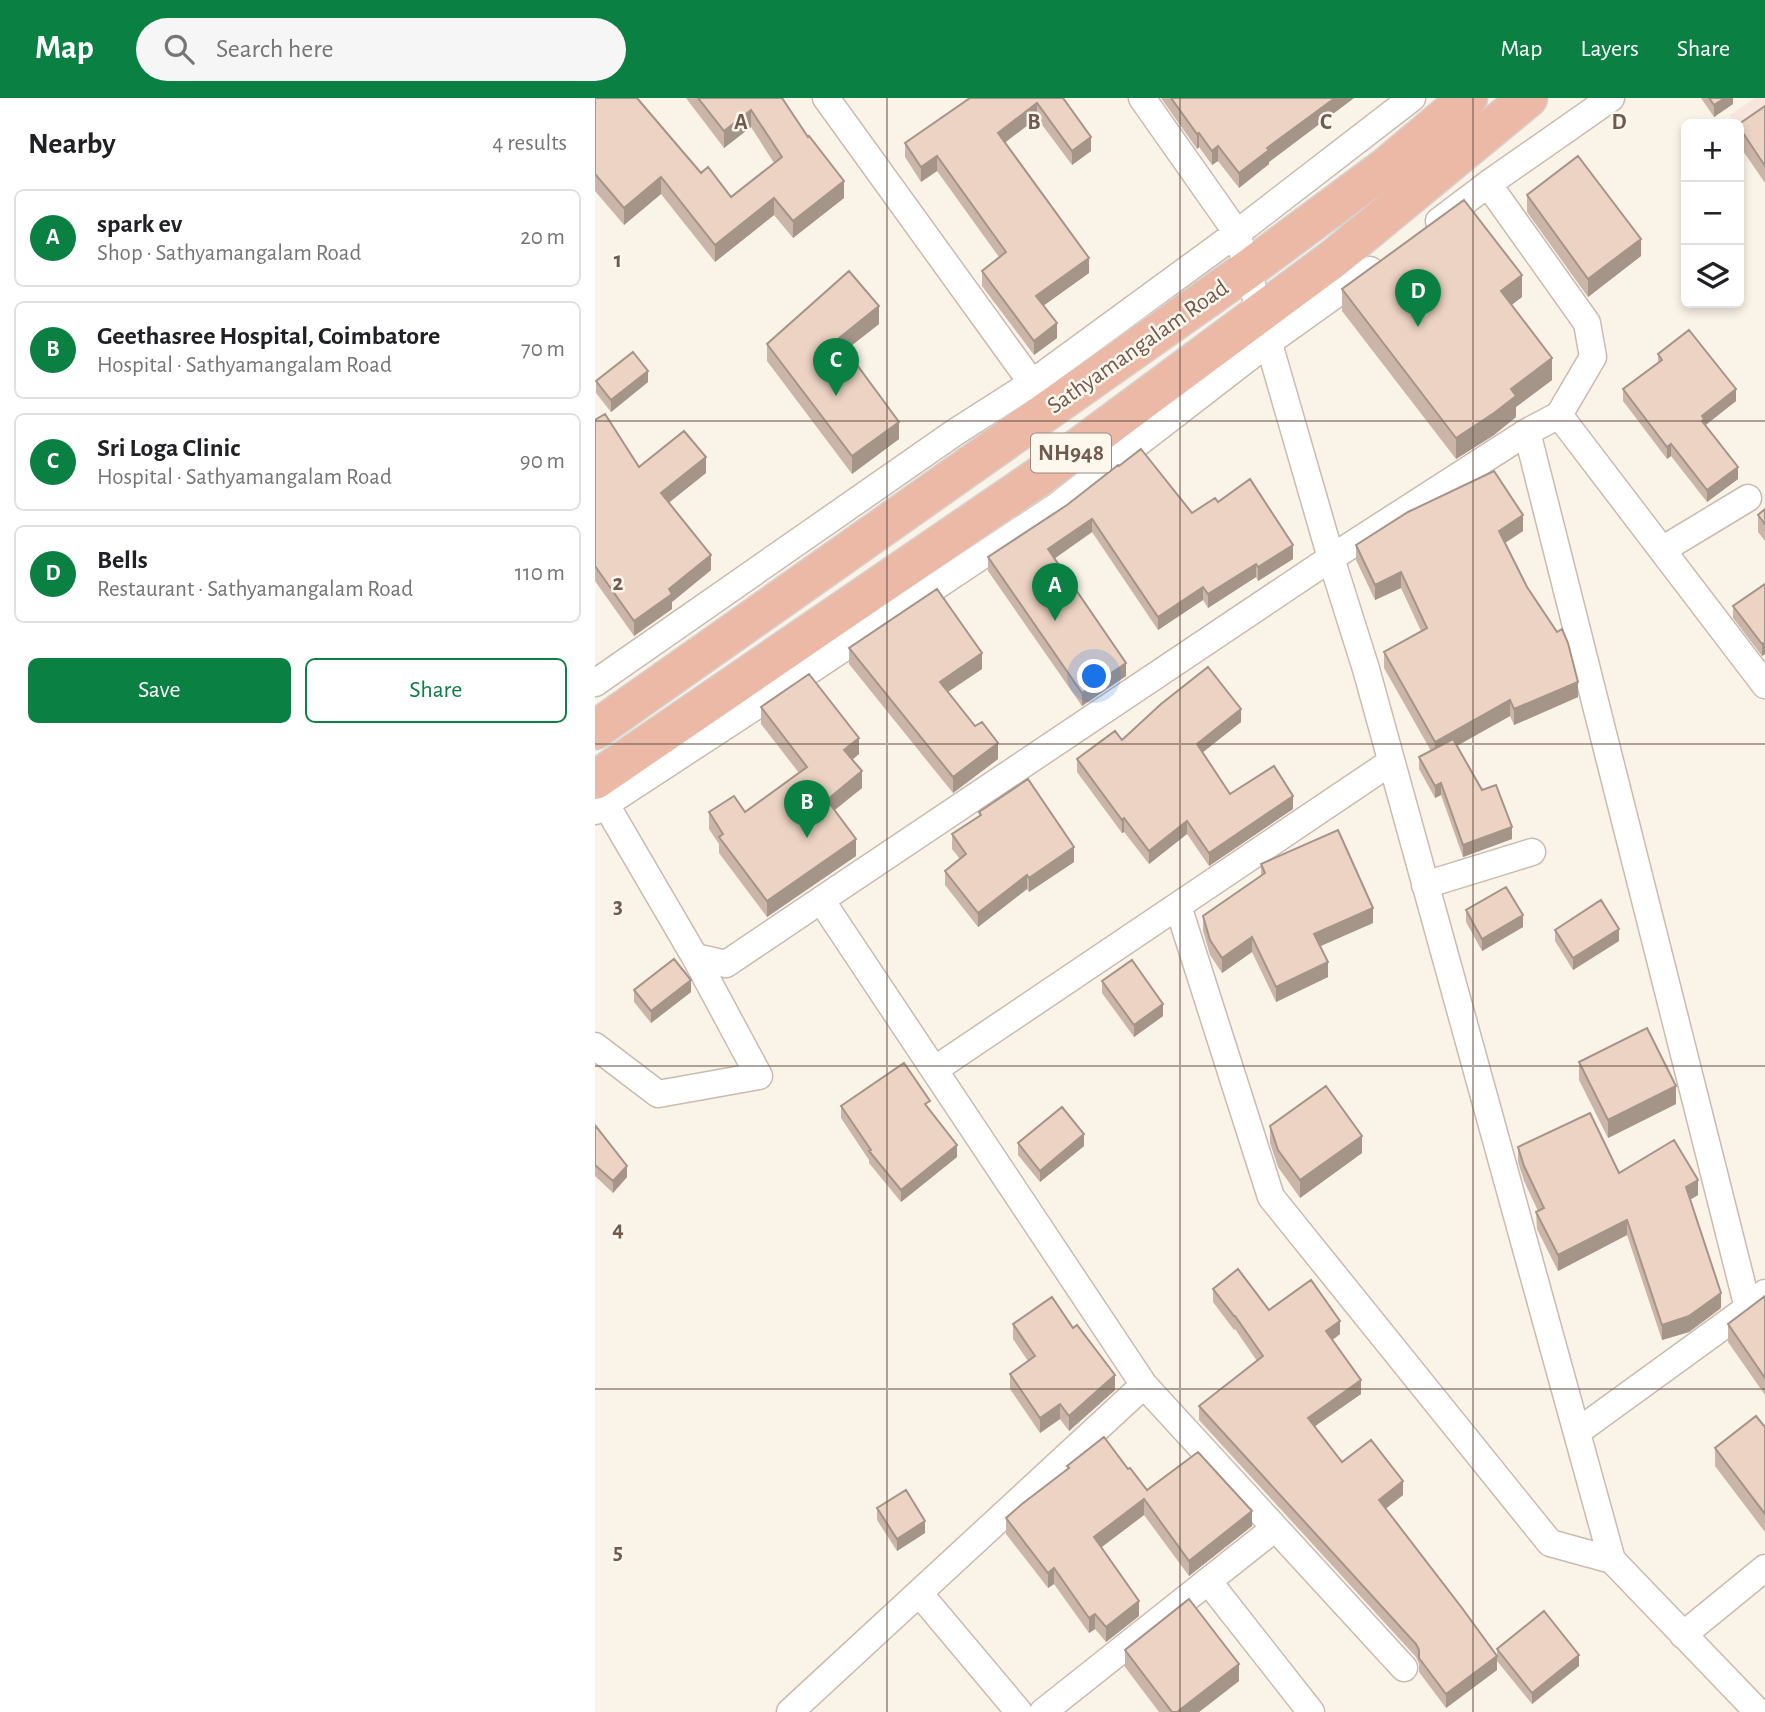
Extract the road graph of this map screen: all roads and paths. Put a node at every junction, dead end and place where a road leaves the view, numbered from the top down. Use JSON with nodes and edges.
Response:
{"nodes":[{"id":1,"x":826,"y":98,"type":"edge"},
{"id":2,"x":1142,"y":98,"type":"edge"},
{"id":3,"x":1412,"y":98,"type":"edge"},
{"id":4,"x":1468,"y":98,"type":"edge"},
{"id":5,"x":1528,"y":98,"type":"edge"},
{"id":6,"x":1611,"y":98,"type":"edge"},
{"id":7,"x":1488,"y":184,"type":"junction"},
{"id":8,"x":1237,"y":233,"type":"junction"},
{"id":9,"x":1415,"y":238,"type":"edge"},
{"id":10,"x":1392,"y":254,"type":"edge"},
{"id":11,"x":1247,"y":270,"type":"junction"},
{"id":12,"x":1264,"y":327,"type":"junction"},
{"id":13,"x":1032,"y":383,"type":"junction"},
{"id":14,"x":1559,"y":415,"type":"junction"},
{"id":15,"x":1527,"y":432,"type":"junction"},
{"id":16,"x":1748,"y":498,"type":"dead end"},
{"id":17,"x":1662,"y":550,"type":"junction"},
{"id":18,"x":1331,"y":558,"type":"junction"},
{"id":19,"x":595,"y":683,"type":"edge"},
{"id":20,"x":1765,"y":685,"type":"edge"},
{"id":21,"x":595,"y":730,"type":"edge"},
{"id":22,"x":1391,"y":762,"type":"junction"},
{"id":23,"x":598,"y":798,"type":"edge"},
{"id":24,"x":1532,"y":852,"type":"dead end"},
{"id":25,"x":1425,"y":885,"type":"junction"},
{"id":26,"x":821,"y":900,"type":"junction"},
{"id":27,"x":1178,"y":906,"type":"junction"},
{"id":28,"x":695,"y":957,"type":"junction"},
{"id":29,"x":595,"y":1046,"type":"edge"},
{"id":30,"x":934,"y":1070,"type":"junction"},
{"id":31,"x":1756,"y":1300,"type":"edge"},
{"id":32,"x":1144,"y":1385,"type":"junction"},
{"id":33,"x":1577,"y":1432,"type":"junction"},
{"id":34,"x":1275,"y":1528,"type":"junction"},
{"id":35,"x":1612,"y":1560,"type":"junction"},
{"id":36,"x":1765,"y":1568,"type":"edge"},
{"id":37,"x":1208,"y":1581,"type":"junction"},
{"id":38,"x":919,"y":1592,"type":"junction"},
{"id":39,"x":1682,"y":1635,"type":"junction"},
{"id":40,"x":1404,"y":1668,"type":"dead end"},
{"id":41,"x":790,"y":1712,"type":"edge"},
{"id":42,"x":1019,"y":1712,"type":"edge"},
{"id":43,"x":1043,"y":1712,"type":"edge"},
{"id":44,"x":1311,"y":1712,"type":"edge"},
{"id":45,"x":1758,"y":1712,"type":"edge"}],
"edges":[{"from":1,"to":13,"type":"street"},
{"from":2,"to":8,"type":"street"},
{"from":3,"to":8,"type":"street"},
{"from":4,"to":11,"type":"highway","name":"Sathyamangalam Road","number":"NH948"},
{"from":5,"to":12,"type":"highway","number":"NH948"},
{"from":6,"to":7,"type":"street"},
{"from":7,"to":9,"type":"street"},
{"from":7,"to":14,"type":"street"},
{"from":8,"to":11,"type":"street"},
{"from":8,"to":13,"type":"street"},
{"from":10,"to":12,"type":"street"},
{"from":11,"to":12,"type":"street"},
{"from":11,"to":21,"type":"highway","name":"Sathyamangalam Road","number":"NH948"},
{"from":12,"to":18,"type":"street"},
{"from":12,"to":23,"type":"highway","number":"NH948"},
{"from":13,"to":19,"type":"street"},
{"from":14,"to":15,"type":"street"},
{"from":14,"to":17,"type":"street"},
{"from":15,"to":18,"type":"street"},
{"from":15,"to":31,"type":"street"},
{"from":16,"to":17,"type":"street"},
{"from":17,"to":20,"type":"street"},
{"from":18,"to":22,"type":"street"},
{"from":18,"to":26,"type":"street"},
{"from":22,"to":25,"type":"street"},
{"from":22,"to":27,"type":"street"},
{"from":23,"to":28,"type":"street"},
{"from":24,"to":25,"type":"street"},
{"from":25,"to":33,"type":"street"},
{"from":26,"to":28,"type":"street"},
{"from":26,"to":30,"type":"street"},
{"from":27,"to":30,"type":"street"},
{"from":27,"to":35,"type":"street"},
{"from":28,"to":29,"type":"street"},
{"from":30,"to":32,"type":"street"},
{"from":31,"to":33,"type":"street"},
{"from":32,"to":34,"type":"street"},
{"from":32,"to":38,"type":"street"},
{"from":33,"to":35,"type":"street"},
{"from":34,"to":37,"type":"street"},
{"from":34,"to":40,"type":"street"},
{"from":35,"to":39,"type":"street"},
{"from":36,"to":39,"type":"street"},
{"from":37,"to":43,"type":"street"},
{"from":37,"to":44,"type":"street"},
{"from":38,"to":41,"type":"street"},
{"from":38,"to":42,"type":"street"},
{"from":39,"to":45,"type":"street"}]}
